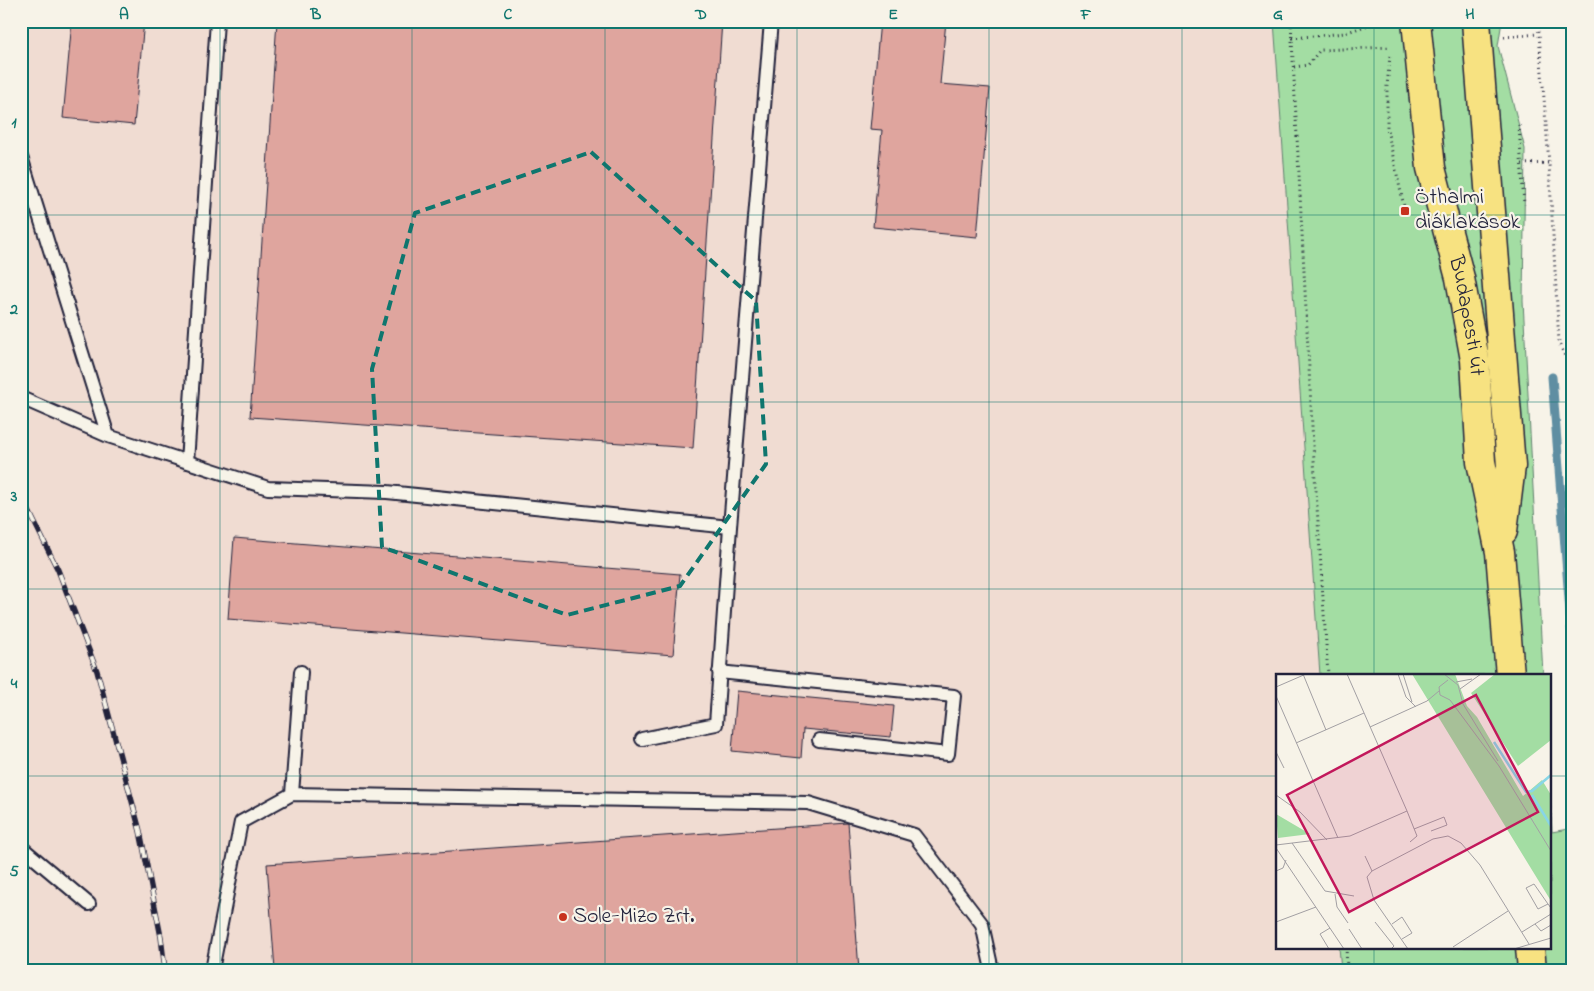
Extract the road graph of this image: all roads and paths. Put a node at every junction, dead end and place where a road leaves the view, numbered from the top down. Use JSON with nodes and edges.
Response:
{"nodes":[{"id":1,"x":217,"y":21,"type":"edge"},
{"id":2,"x":770,"y":21,"type":"edge"},
{"id":3,"x":1290,"y":21,"type":"edge"},
{"id":4,"x":1365,"y":21,"type":"edge"},
{"id":5,"x":1476,"y":21,"type":"edge"},
{"id":6,"x":1538,"y":21,"type":"edge"},
{"id":7,"x":1398,"y":22,"type":"edge"},
{"id":8,"x":1403,"y":22,"type":"edge"},
{"id":9,"x":1368,"y":25,"type":"junction"},
{"id":10,"x":1391,"y":31,"type":"dead end"},
{"id":11,"x":1538,"y":34,"type":"junction"},
{"id":12,"x":1503,"y":37,"type":"dead end"},
{"id":13,"x":1292,"y":38,"type":"junction"},
{"id":14,"x":1391,"y":39,"type":"dead end"},
{"id":15,"x":1393,"y":47,"type":"junction"},
{"id":16,"x":1294,"y":67,"type":"junction"},
{"id":17,"x":1519,"y":125,"type":"dead end"},
{"id":18,"x":21,"y":157,"type":"edge"},
{"id":19,"x":1549,"y":163,"type":"junction"},
{"id":20,"x":1522,"y":164,"type":"junction"},
{"id":21,"x":1524,"y":205,"type":"dead end"},
{"id":22,"x":1405,"y":211,"type":"dead end"},
{"id":23,"x":1573,"y":374,"type":"edge"},
{"id":24,"x":21,"y":398,"type":"edge"},
{"id":25,"x":108,"y":436,"type":"junction"},
{"id":26,"x":187,"y":462,"type":"junction"},
{"id":27,"x":730,"y":527,"type":"junction"},
{"id":28,"x":1500,"y":552,"type":"junction"},
{"id":29,"x":301,"y":672,"type":"dead end"},
{"id":30,"x":719,"y":672,"type":"junction"},
{"id":31,"x":1328,"y":674,"type":"edge"},
{"id":32,"x":1510,"y":674,"type":"edge"},
{"id":33,"x":642,"y":739,"type":"dead end"},
{"id":34,"x":819,"y":740,"type":"dead end"},
{"id":35,"x":292,"y":794,"type":"junction"},
{"id":36,"x":21,"y":847,"type":"edge"},
{"id":37,"x":89,"y":904,"type":"dead end"},
{"id":38,"x":1346,"y":948,"type":"edge"},
{"id":39,"x":1530,"y":948,"type":"edge"},
{"id":40,"x":212,"y":970,"type":"edge"},
{"id":41,"x":992,"y":970,"type":"edge"},
{"id":42,"x":1347,"y":970,"type":"edge"},
{"id":43,"x":1532,"y":970,"type":"edge"}],
"edges":[{"from":1,"to":26,"type":"lane"},
{"from":2,"to":27,"type":"lane"},
{"from":3,"to":13,"type":"path"},
{"from":4,"to":9,"type":"path"},
{"from":5,"to":28,"type":"main road","name":"Budapesti út"},
{"from":6,"to":11,"type":"path"},
{"from":7,"to":8,"type":"path"},
{"from":8,"to":9,"type":"path"},
{"from":8,"to":10,"type":"path"},
{"from":8,"to":28,"type":"main road","name":"Budapesti út"},
{"from":9,"to":13,"type":"path"},
{"from":11,"to":12,"type":"path"},
{"from":11,"to":19,"type":"path"},
{"from":13,"to":16,"type":"path"},
{"from":14,"to":15,"type":"path"},
{"from":15,"to":16,"type":"path"},
{"from":15,"to":22,"type":"path"},
{"from":16,"to":31,"type":"path"},
{"from":17,"to":20,"type":"path"},
{"from":18,"to":25,"type":"lane"},
{"from":19,"to":20,"type":"path"},
{"from":19,"to":23,"type":"path"},
{"from":20,"to":21,"type":"path"},
{"from":24,"to":25,"type":"lane"},
{"from":25,"to":26,"type":"lane"},
{"from":26,"to":27,"type":"lane"},
{"from":27,"to":30,"type":"lane"},
{"from":28,"to":32,"type":"main road","name":"Budapesti út"},
{"from":29,"to":35,"type":"lane"},
{"from":30,"to":33,"type":"lane"},
{"from":30,"to":34,"type":"lane"},
{"from":35,"to":40,"type":"lane"},
{"from":35,"to":41,"type":"lane"},
{"from":36,"to":37,"type":"lane"},
{"from":38,"to":42,"type":"path"},
{"from":39,"to":43,"type":"main road"}]}
